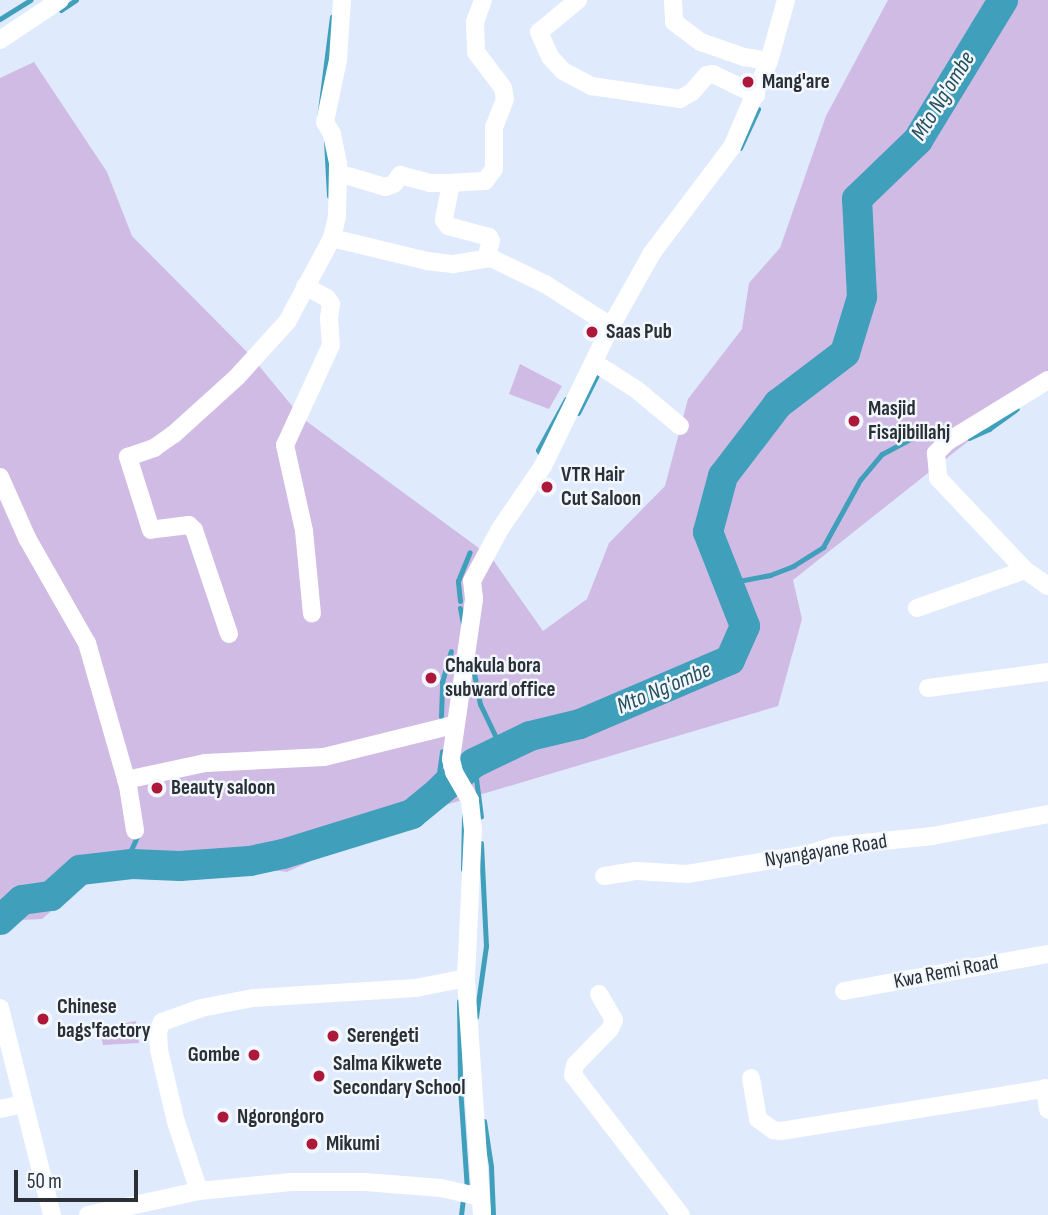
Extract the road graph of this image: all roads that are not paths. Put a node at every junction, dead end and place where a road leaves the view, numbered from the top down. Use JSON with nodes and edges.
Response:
{"nodes":[{"id":1,"x":60,"y":0,"type":"edge"},
{"id":2,"x":342,"y":0,"type":"edge"},
{"id":3,"x":483,"y":0,"type":"edge"},
{"id":4,"x":578,"y":0,"type":"edge"},
{"id":5,"x":673,"y":0,"type":"edge"},
{"id":6,"x":786,"y":0,"type":"edge"},
{"id":7,"x":0,"y":40,"type":"edge"},
{"id":8,"x":769,"y":61,"type":"junction"},
{"id":9,"x":756,"y":96,"type":"junction"},
{"id":10,"x":338,"y":173,"type":"junction"},
{"id":11,"x":451,"y":183,"type":"junction"},
{"id":12,"x":332,"y":239,"type":"junction"},
{"id":13,"x":486,"y":258,"type":"junction"},
{"id":14,"x":305,"y":286,"type":"junction"},
{"id":15,"x":611,"y":326,"type":"junction"},
{"id":16,"x":595,"y":363,"type":"junction"},
{"id":17,"x":1048,"y":380,"type":"edge"},
{"id":18,"x":680,"y":426,"type":"dead end"},
{"id":19,"x":0,"y":477,"type":"edge"},
{"id":20,"x":1025,"y":569,"type":"junction"},
{"id":21,"x":1048,"y":586,"type":"edge"},
{"id":22,"x":917,"y":608,"type":"dead end"},
{"id":23,"x":312,"y":614,"type":"dead end"},
{"id":24,"x":229,"y":634,"type":"dead end"},
{"id":25,"x":1048,"y":672,"type":"edge"},
{"id":26,"x":928,"y":688,"type":"dead end"},
{"id":27,"x":453,"y":726,"type":"junction"},
{"id":28,"x":126,"y":780,"type":"junction"},
{"id":29,"x":1048,"y":814,"type":"edge"},
{"id":30,"x":135,"y":830,"type":"dead end"},
{"id":31,"x":604,"y":876,"type":"dead end"},
{"id":32,"x":1048,"y":954,"type":"edge"},
{"id":33,"x":466,"y":978,"type":"junction"},
{"id":34,"x":844,"y":991,"type":"dead end"},
{"id":35,"x":599,"y":994,"type":"dead end"},
{"id":36,"x":0,"y":1008,"type":"edge"},
{"id":37,"x":751,"y":1077,"type":"dead end"},
{"id":38,"x":1046,"y":1088,"type":"edge"},
{"id":39,"x":23,"y":1104,"type":"junction"},
{"id":40,"x":0,"y":1109,"type":"edge"},
{"id":41,"x":1048,"y":1110,"type":"edge"},
{"id":42,"x":199,"y":1191,"type":"junction"},
{"id":43,"x":482,"y":1206,"type":"edge"},
{"id":44,"x":52,"y":1215,"type":"edge"},
{"id":45,"x":88,"y":1215,"type":"edge"},
{"id":46,"x":681,"y":1215,"type":"edge"}],
"edges":[{"from":1,"to":7,"type":"street"},
{"from":2,"to":10,"type":"street"},
{"from":3,"to":11,"type":"street"},
{"from":4,"to":9,"type":"street"},
{"from":5,"to":8,"type":"street"},
{"from":6,"to":8,"type":"street"},
{"from":8,"to":9,"type":"street"},
{"from":9,"to":15,"type":"street"},
{"from":10,"to":11,"type":"street"},
{"from":10,"to":12,"type":"street"},
{"from":11,"to":13,"type":"street"},
{"from":12,"to":13,"type":"street"},
{"from":12,"to":14,"type":"street"},
{"from":13,"to":15,"type":"street"},
{"from":14,"to":23,"type":"street"},
{"from":14,"to":24,"type":"street"},
{"from":15,"to":16,"type":"street"},
{"from":16,"to":18,"type":"street"},
{"from":16,"to":27,"type":"street"},
{"from":17,"to":20,"type":"street"},
{"from":19,"to":28,"type":"street"},
{"from":20,"to":21,"type":"street"},
{"from":20,"to":22,"type":"street"},
{"from":25,"to":26,"type":"street"},
{"from":27,"to":28,"type":"street"},
{"from":27,"to":33,"type":"street"},
{"from":28,"to":30,"type":"street"},
{"from":29,"to":31,"type":"street","name":"Nyangayane Road"},
{"from":32,"to":34,"type":"street","name":"Kwa Remi Road"},
{"from":33,"to":42,"type":"street"},
{"from":33,"to":43,"type":"street"},
{"from":35,"to":46,"type":"street"},
{"from":36,"to":39,"type":"street"},
{"from":37,"to":38,"type":"street"},
{"from":38,"to":41,"type":"street"},
{"from":39,"to":40,"type":"street"},
{"from":39,"to":44,"type":"street"},
{"from":42,"to":43,"type":"street"},
{"from":42,"to":45,"type":"street"}]}
